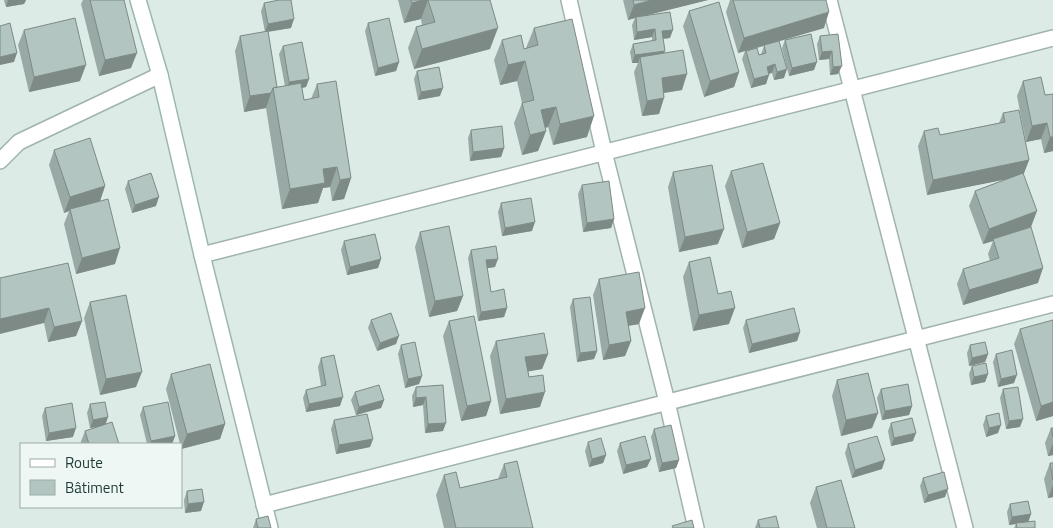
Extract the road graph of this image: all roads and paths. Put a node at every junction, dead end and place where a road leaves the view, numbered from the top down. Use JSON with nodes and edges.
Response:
{"nodes":[{"id":1,"x":569,"y":0,"type":"edge"},
{"id":2,"x":829,"y":0,"type":"edge"},
{"id":3,"x":142,"y":1,"type":"edge"},
{"id":4,"x":1053,"y":38,"type":"edge"},
{"id":5,"x":160,"y":75,"type":"junction"},
{"id":6,"x":852,"y":89,"type":"junction"},
{"id":7,"x":604,"y":152,"type":"junction"},
{"id":8,"x":0,"y":160,"type":"edge"},
{"id":9,"x":202,"y":255,"type":"junction"},
{"id":10,"x":1053,"y":304,"type":"edge"},
{"id":11,"x":916,"y":339,"type":"junction"},
{"id":12,"x":667,"y":402,"type":"junction"},
{"id":13,"x":264,"y":505,"type":"junction"},
{"id":14,"x":270,"y":528,"type":"edge"},
{"id":15,"x":696,"y":528,"type":"edge"},
{"id":16,"x":965,"y":528,"type":"edge"}],
"edges":[{"from":1,"to":7,"type":"street"},
{"from":2,"to":6,"type":"street"},
{"from":3,"to":5,"type":"street"},
{"from":4,"to":6,"type":"street"},
{"from":5,"to":8,"type":"street"},
{"from":5,"to":9,"type":"street"},
{"from":6,"to":7,"type":"street"},
{"from":6,"to":11,"type":"street"},
{"from":7,"to":9,"type":"street"},
{"from":7,"to":12,"type":"street"},
{"from":9,"to":13,"type":"street"},
{"from":10,"to":11,"type":"street"},
{"from":11,"to":12,"type":"street"},
{"from":11,"to":16,"type":"street"},
{"from":12,"to":13,"type":"street"},
{"from":12,"to":15,"type":"street"},
{"from":13,"to":14,"type":"street"}]}
